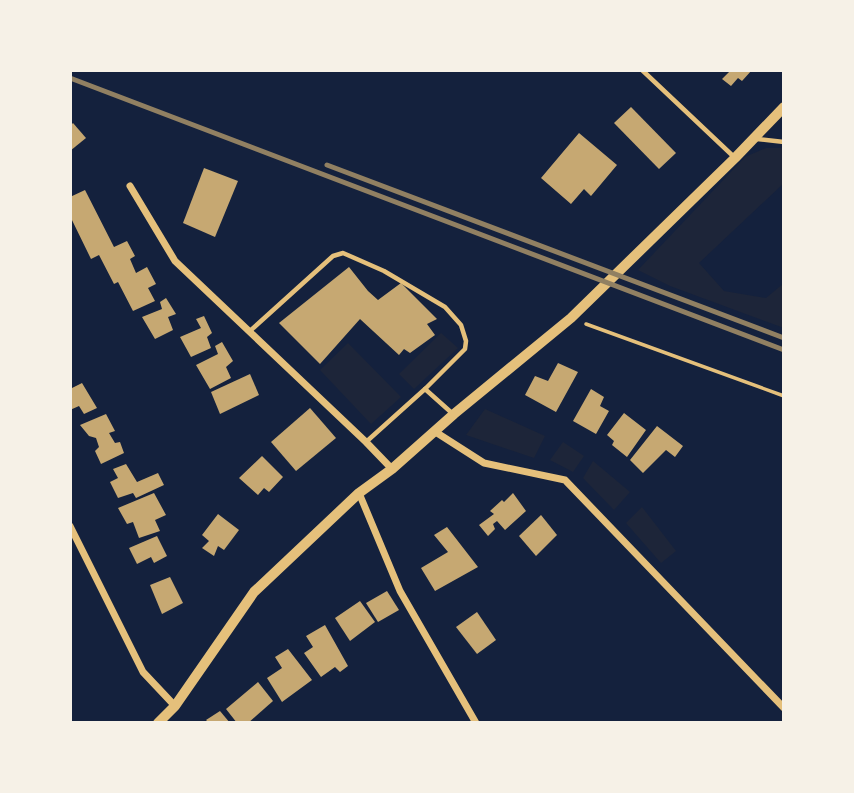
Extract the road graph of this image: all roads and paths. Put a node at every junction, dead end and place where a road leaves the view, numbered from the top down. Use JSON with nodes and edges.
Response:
{"nodes":[{"id":1,"x":642,"y":70,"type":"edge"},
{"id":2,"x":784,"y":107,"type":"edge"},
{"id":3,"x":753,"y":139,"type":"junction"},
{"id":4,"x":784,"y":142,"type":"edge"},
{"id":5,"x":735,"y":158,"type":"junction"},
{"id":6,"x":130,"y":186,"type":"dead end"},
{"id":7,"x":571,"y":318,"type":"junction"},
{"id":8,"x":249,"y":332,"type":"junction"},
{"id":9,"x":425,"y":389,"type":"junction"},
{"id":10,"x":784,"y":396,"type":"edge"},
{"id":11,"x":454,"y":414,"type":"junction"},
{"id":12,"x":434,"y":431,"type":"junction"},
{"id":13,"x":366,"y":442,"type":"junction"},
{"id":14,"x":392,"y":469,"type":"junction"},
{"id":15,"x":359,"y":493,"type":"junction"},
{"id":16,"x":70,"y":526,"type":"edge"},
{"id":17,"x":175,"y":706,"type":"junction"},
{"id":18,"x":784,"y":708,"type":"edge"},
{"id":19,"x":158,"y":723,"type":"edge"},
{"id":20,"x":476,"y":723,"type":"edge"}],
"edges":[{"from":1,"to":5,"type":"lane"},
{"from":2,"to":3,"type":"street"},
{"from":3,"to":4,"type":"lane"},
{"from":3,"to":5,"type":"street"},
{"from":5,"to":7,"type":"street"},
{"from":6,"to":8,"type":"street"},
{"from":7,"to":10,"type":"path"},
{"from":7,"to":11,"type":"street"},
{"from":8,"to":9,"type":"lane"},
{"from":8,"to":13,"type":"street"},
{"from":9,"to":11,"type":"lane"},
{"from":9,"to":13,"type":"lane"},
{"from":11,"to":12,"type":"street"},
{"from":12,"to":14,"type":"street"},
{"from":12,"to":18,"type":"street"},
{"from":13,"to":14,"type":"street"},
{"from":14,"to":15,"type":"street"},
{"from":15,"to":17,"type":"street"},
{"from":15,"to":20,"type":"street"},
{"from":16,"to":17,"type":"street"},
{"from":17,"to":19,"type":"street"}]}
